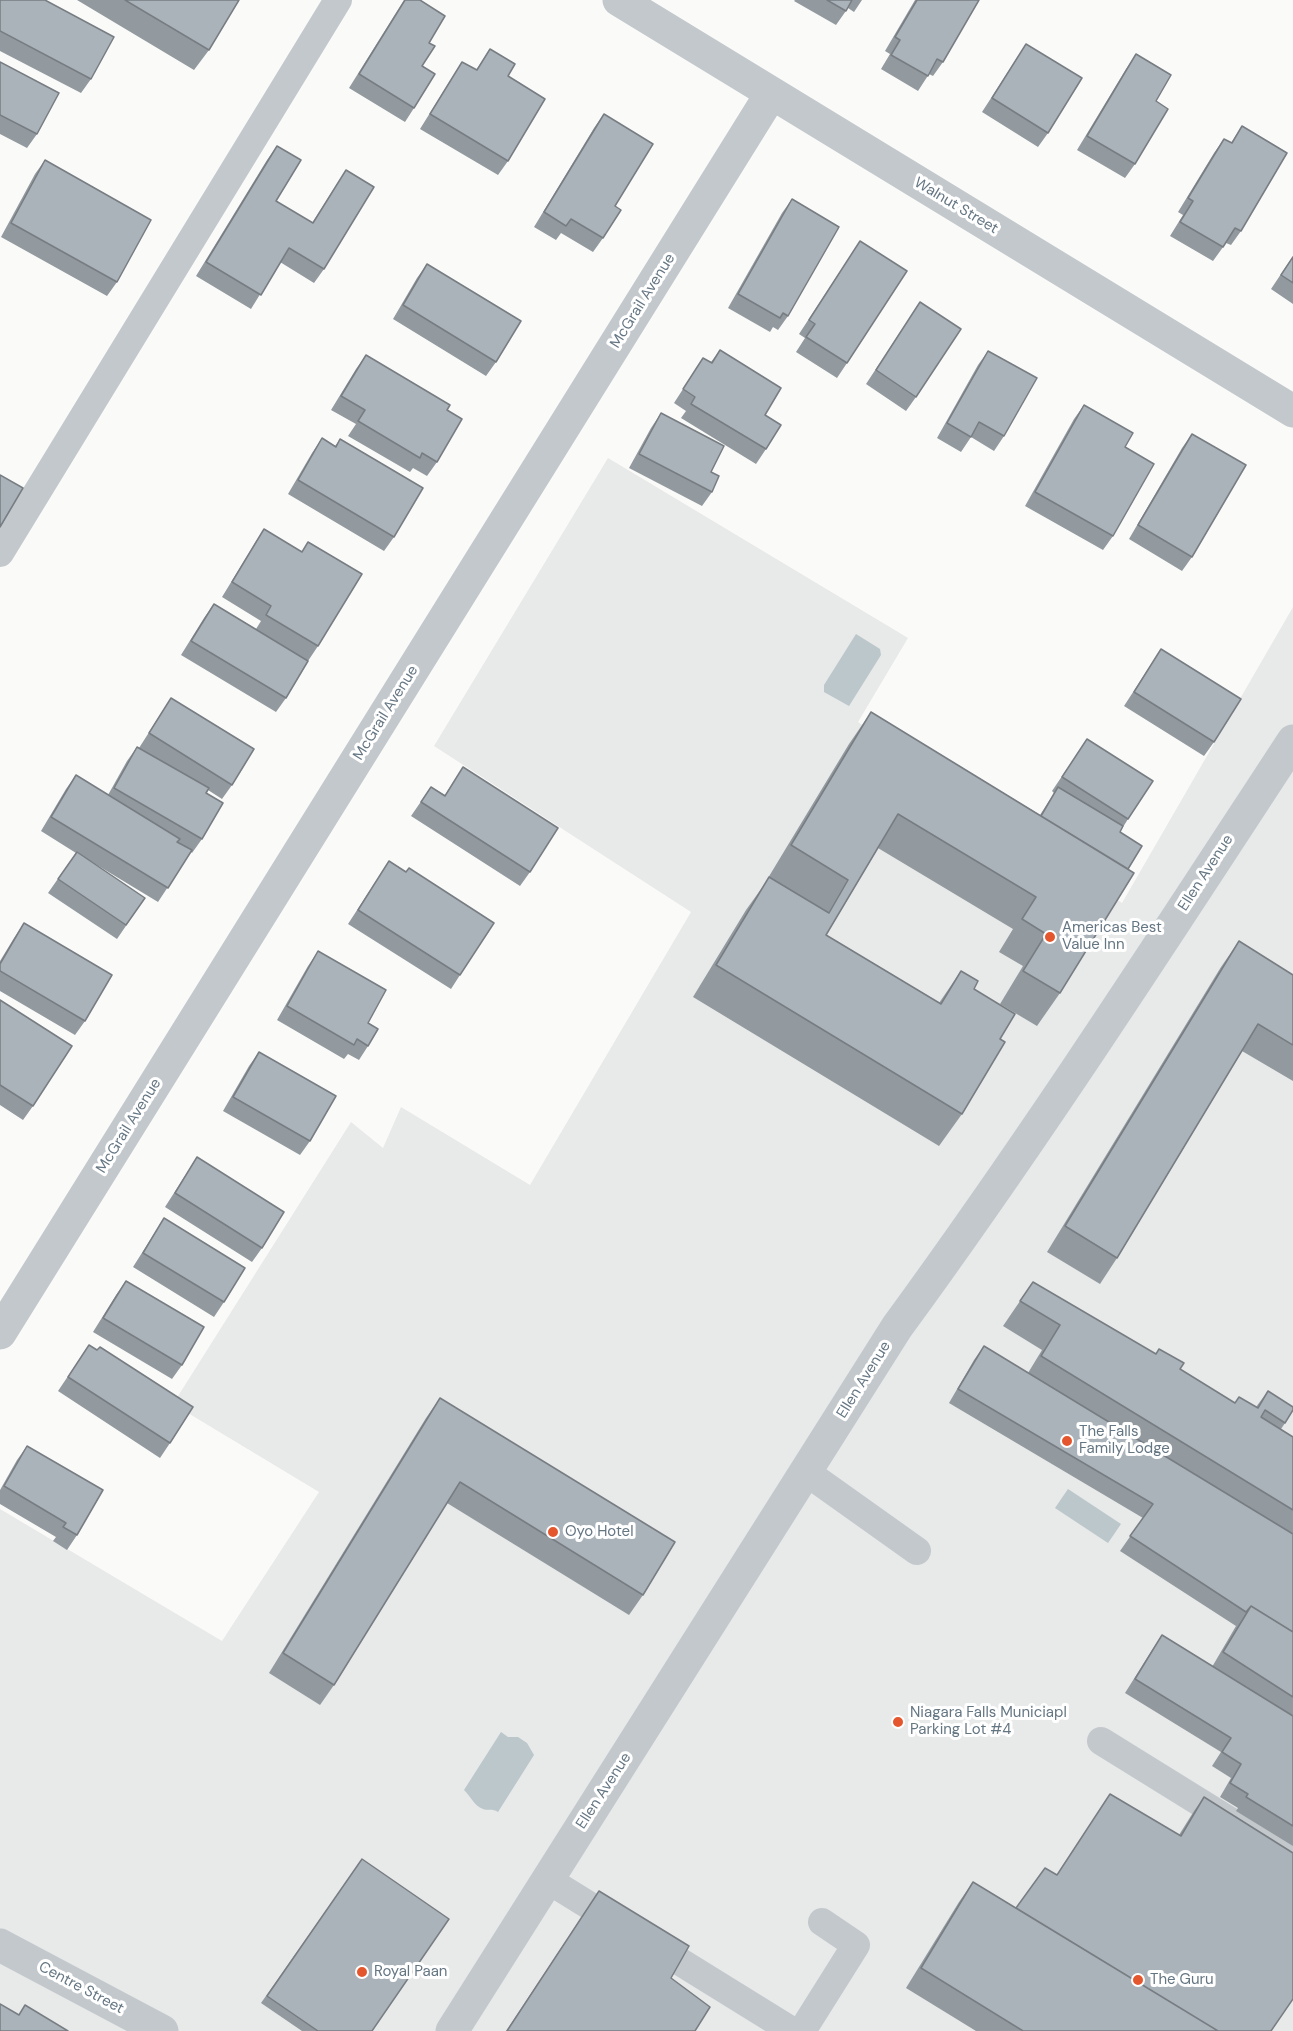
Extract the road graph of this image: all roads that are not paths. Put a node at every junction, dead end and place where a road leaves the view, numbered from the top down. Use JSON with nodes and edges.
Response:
{"nodes":[{"id":1,"x":338,"y":0,"type":"edge"},
{"id":2,"x":619,"y":0,"type":"edge"},
{"id":3,"x":771,"y":94,"type":"junction"},
{"id":4,"x":1293,"y":411,"type":"edge"},
{"id":5,"x":0,"y":553,"type":"edge"},
{"id":6,"x":1293,"y":741,"type":"edge"},
{"id":7,"x":0,"y":1333,"type":"edge"},
{"id":8,"x":806,"y":1472,"type":"junction"},
{"id":9,"x":917,"y":1551,"type":"dead end"},
{"id":10,"x":1101,"y":1741,"type":"dead end"},
{"id":11,"x":1293,"y":1860,"type":"edge"},
{"id":12,"x":548,"y":1880,"type":"junction"},
{"id":13,"x":822,"y":1922,"type":"dead end"},
{"id":14,"x":0,"y":1945,"type":"edge"},
{"id":15,"x":162,"y":2031,"type":"edge"},
{"id":16,"x":452,"y":2031,"type":"edge"},
{"id":17,"x":792,"y":2031,"type":"edge"},
{"id":18,"x":802,"y":2031,"type":"edge"}],
"edges":[{"from":1,"to":5,"type":"lane"},
{"from":2,"to":3,"type":"street","name":"Walnut Street"},
{"from":3,"to":4,"type":"street","name":"Walnut Street"},
{"from":3,"to":7,"type":"street","name":"McGrail Avenue"},
{"from":6,"to":8,"type":"street","name":"Ellen Avenue"},
{"from":8,"to":9,"type":"lane"},
{"from":8,"to":12,"type":"street","name":"Ellen Avenue"},
{"from":10,"to":11,"type":"lane"},
{"from":12,"to":16,"type":"street","name":"Ellen Avenue"},
{"from":12,"to":17,"type":"lane"},
{"from":13,"to":18,"type":"lane"},
{"from":14,"to":15,"type":"street","name":"Centre Street"}]}
